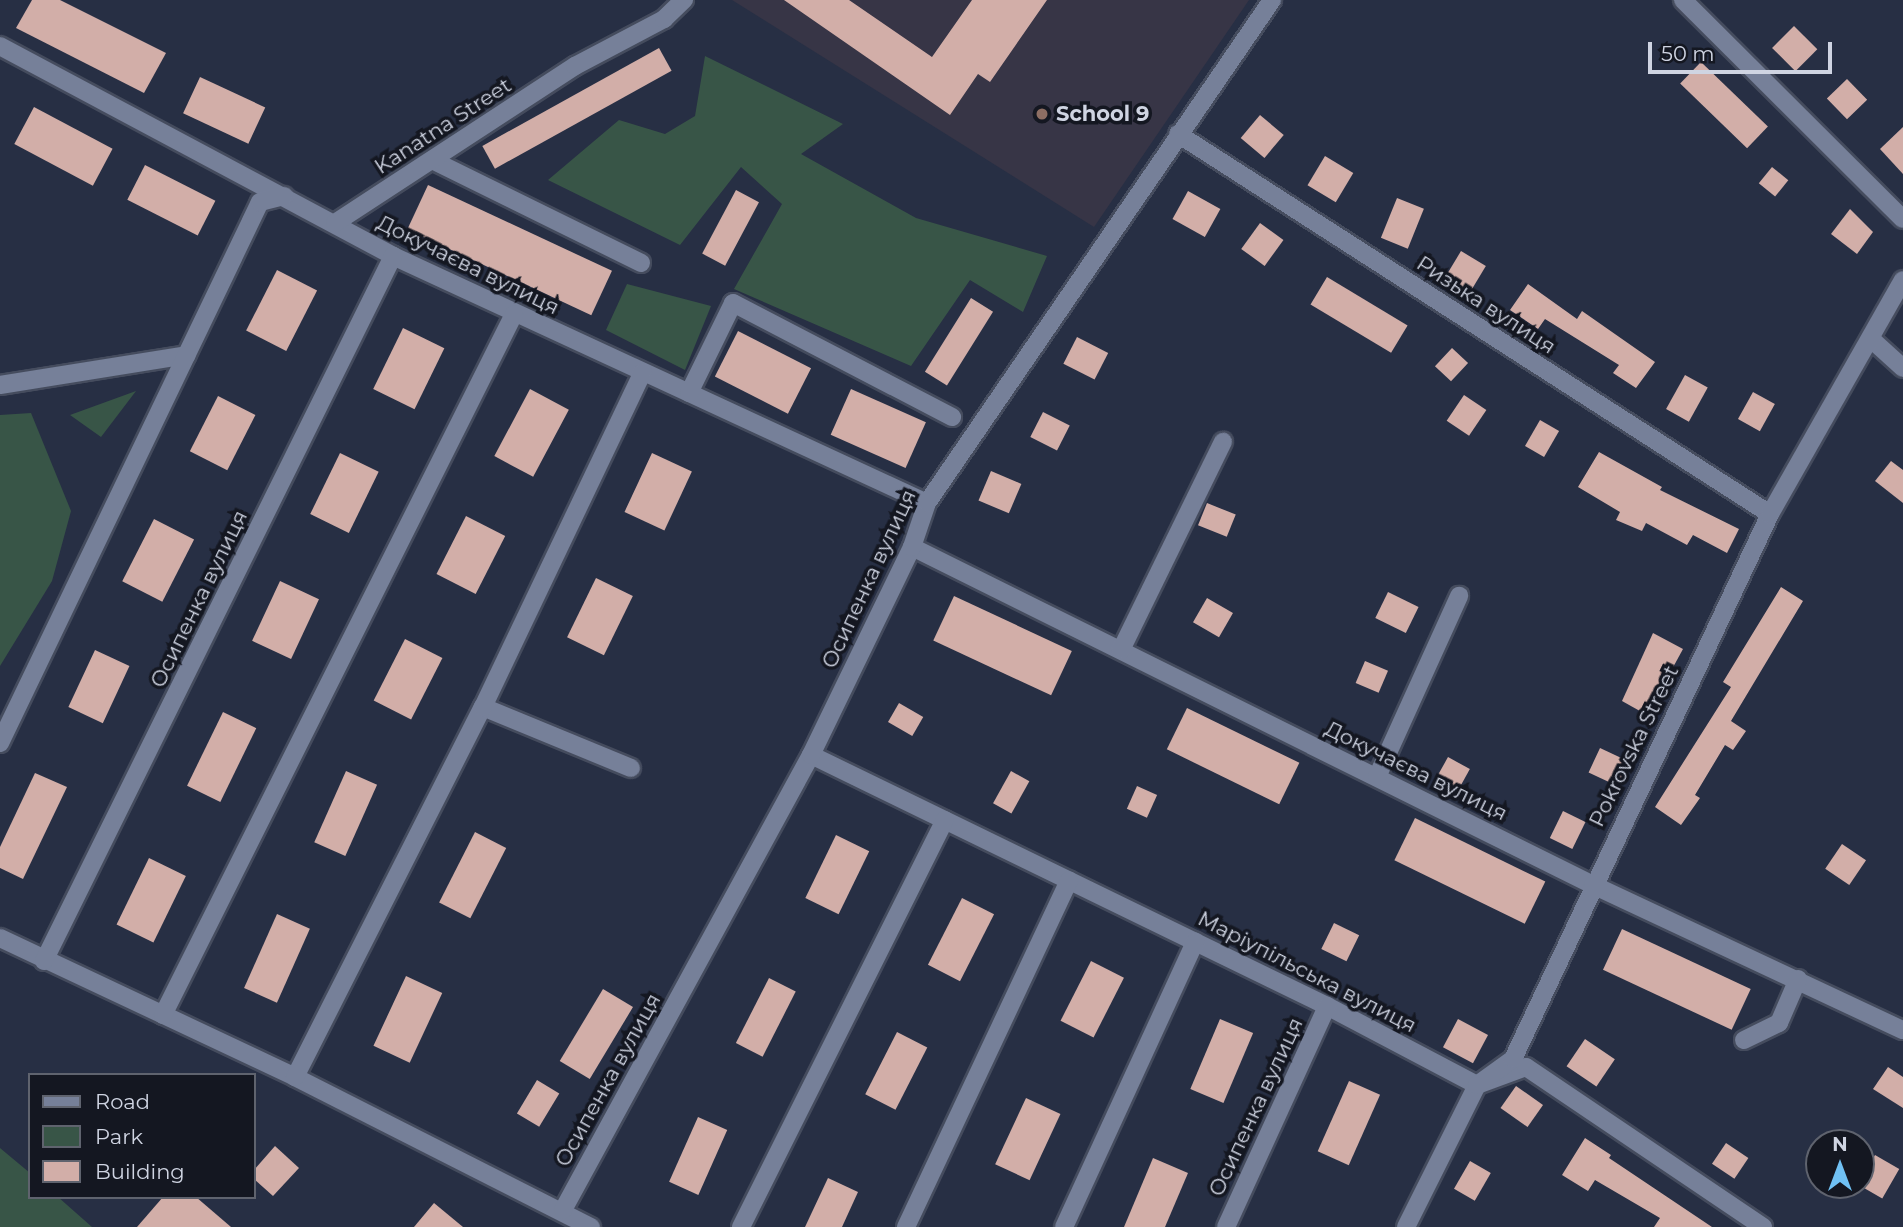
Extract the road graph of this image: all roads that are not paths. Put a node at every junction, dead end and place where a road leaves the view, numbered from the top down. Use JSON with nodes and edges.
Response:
{"nodes":[{"id":1,"x":684,"y":0,"type":"edge"},
{"id":2,"x":1272,"y":0,"type":"edge"},
{"id":3,"x":1683,"y":0,"type":"edge"},
{"id":4,"x":0,"y":46,"type":"edge"},
{"id":5,"x":1178,"y":134,"type":"junction"},
{"id":6,"x":432,"y":160,"type":"junction"},
{"id":7,"x":284,"y":196,"type":"junction"},
{"id":8,"x":1903,"y":219,"type":"edge"},
{"id":9,"x":335,"y":223,"type":"junction"},
{"id":10,"x":393,"y":256,"type":"junction"},
{"id":11,"x":641,"y":263,"type":"dead end"},
{"id":12,"x":1903,"y":280,"type":"edge"},
{"id":13,"x":514,"y":314,"type":"junction"},
{"id":14,"x":1871,"y":339,"type":"junction"},
{"id":15,"x":187,"y":355,"type":"junction"},
{"id":16,"x":1903,"y":368,"type":"edge"},
{"id":17,"x":643,"y":372,"type":"junction"},
{"id":18,"x":0,"y":385,"type":"edge"},
{"id":19,"x":689,"y":393,"type":"junction"},
{"id":20,"x":952,"y":417,"type":"dead end"},
{"id":21,"x":1223,"y":442,"type":"dead end"},
{"id":22,"x":927,"y":503,"type":"junction"},
{"id":23,"x":1770,"y":514,"type":"junction"},
{"id":24,"x":912,"y":547,"type":"junction"},
{"id":25,"x":1459,"y":596,"type":"dead end"},
{"id":26,"x":1121,"y":650,"type":"junction"},
{"id":27,"x":483,"y":707,"type":"junction"},
{"id":28,"x":0,"y":743,"type":"edge"},
{"id":29,"x":811,"y":755,"type":"junction"},
{"id":30,"x":631,"y":768,"type":"dead end"},
{"id":31,"x":1377,"y":777,"type":"junction"},
{"id":32,"x":945,"y":820,"type":"junction"},
{"id":33,"x":1069,"y":880,"type":"junction"},
{"id":34,"x":1593,"y":885,"type":"junction"},
{"id":35,"x":0,"y":938,"type":"edge"},
{"id":36,"x":1195,"y":942,"type":"junction"},
{"id":37,"x":44,"y":961,"type":"junction"},
{"id":38,"x":1798,"y":979,"type":"junction"},
{"id":39,"x":1327,"y":1006,"type":"junction"},
{"id":40,"x":163,"y":1015,"type":"junction"},
{"id":41,"x":1903,"y":1030,"type":"edge"},
{"id":42,"x":1744,"y":1040,"type":"dead end"},
{"id":43,"x":295,"y":1077,"type":"junction"},
{"id":44,"x":1477,"y":1085,"type":"junction"},
{"id":45,"x":563,"y":1210,"type":"junction"},
{"id":46,"x":591,"y":1227,"type":"edge"},
{"id":47,"x":741,"y":1227,"type":"edge"},
{"id":48,"x":906,"y":1227,"type":"edge"},
{"id":49,"x":1064,"y":1227,"type":"edge"},
{"id":50,"x":1226,"y":1227,"type":"edge"},
{"id":51,"x":1406,"y":1227,"type":"edge"},
{"id":52,"x":1763,"y":1227,"type":"edge"}],
"edges":[{"from":1,"to":6,"type":"street","name":"Kanatna Street"},
{"from":2,"to":5,"type":"street","name":"Осипенка вулиця"},
{"from":3,"to":8,"type":"street"},
{"from":4,"to":7,"type":"street","name":"Докучаєва вулиця"},
{"from":5,"to":22,"type":"street","name":"Осипенка вулиця"},
{"from":5,"to":23,"type":"street","name":"Ризька вулиця"},
{"from":6,"to":9,"type":"street","name":"Kanatna Street"},
{"from":6,"to":11,"type":"street"},
{"from":7,"to":9,"type":"street","name":"Докучаєва вулиця"},
{"from":7,"to":15,"type":"street"},
{"from":9,"to":10,"type":"street","name":"Докучаєва вулиця"},
{"from":10,"to":13,"type":"street","name":"Докучаєва вулиця"},
{"from":10,"to":37,"type":"street","name":"Осипенка вулиця"},
{"from":12,"to":14,"type":"street","name":"Pokrovska Street"},
{"from":13,"to":17,"type":"street","name":"Докучаєва вулиця"},
{"from":13,"to":40,"type":"street"},
{"from":14,"to":16,"type":"street"},
{"from":14,"to":23,"type":"street","name":"Pokrovska Street"},
{"from":15,"to":18,"type":"street"},
{"from":15,"to":28,"type":"street"},
{"from":17,"to":19,"type":"street","name":"Докучаєва вулиця"},
{"from":17,"to":27,"type":"street"},
{"from":19,"to":20,"type":"street"},
{"from":19,"to":22,"type":"street","name":"Докучаєва вулиця"},
{"from":21,"to":26,"type":"street"},
{"from":22,"to":24,"type":"street","name":"Осипенка вулиця"},
{"from":23,"to":34,"type":"street","name":"Pokrovska Street"},
{"from":24,"to":26,"type":"street","name":"Докучаєва вулиця"},
{"from":24,"to":29,"type":"street","name":"Осипенка вулиця"},
{"from":25,"to":31,"type":"street"},
{"from":26,"to":31,"type":"street","name":"Докучаєва вулиця"},
{"from":27,"to":30,"type":"street"},
{"from":27,"to":43,"type":"street"},
{"from":29,"to":32,"type":"street","name":"Маріупільська вулиця"},
{"from":29,"to":45,"type":"street","name":"Осипенка вулиця"},
{"from":31,"to":34,"type":"street","name":"Докучаєва вулиця"},
{"from":32,"to":33,"type":"street","name":"Маріупільська вулиця"},
{"from":32,"to":47,"type":"street"},
{"from":33,"to":36,"type":"street","name":"Маріупільська вулиця"},
{"from":33,"to":48,"type":"street"},
{"from":34,"to":38,"type":"street","name":"Докучаєва вулиця"},
{"from":34,"to":44,"type":"street","name":"Pokrovska Street"},
{"from":35,"to":37,"type":"street"},
{"from":36,"to":39,"type":"street","name":"Маріупільська вулиця"},
{"from":36,"to":49,"type":"street"},
{"from":37,"to":40,"type":"street"},
{"from":38,"to":41,"type":"street","name":"Докучаєва вулиця"},
{"from":38,"to":42,"type":"street"},
{"from":39,"to":44,"type":"street","name":"Маріупільська вулиця"},
{"from":39,"to":50,"type":"street","name":"Осипенка вулиця"},
{"from":40,"to":43,"type":"street"},
{"from":43,"to":45,"type":"street"},
{"from":44,"to":51,"type":"street","name":"Pokrovska Street"},
{"from":44,"to":52,"type":"street"},
{"from":45,"to":46,"type":"street"}]}
